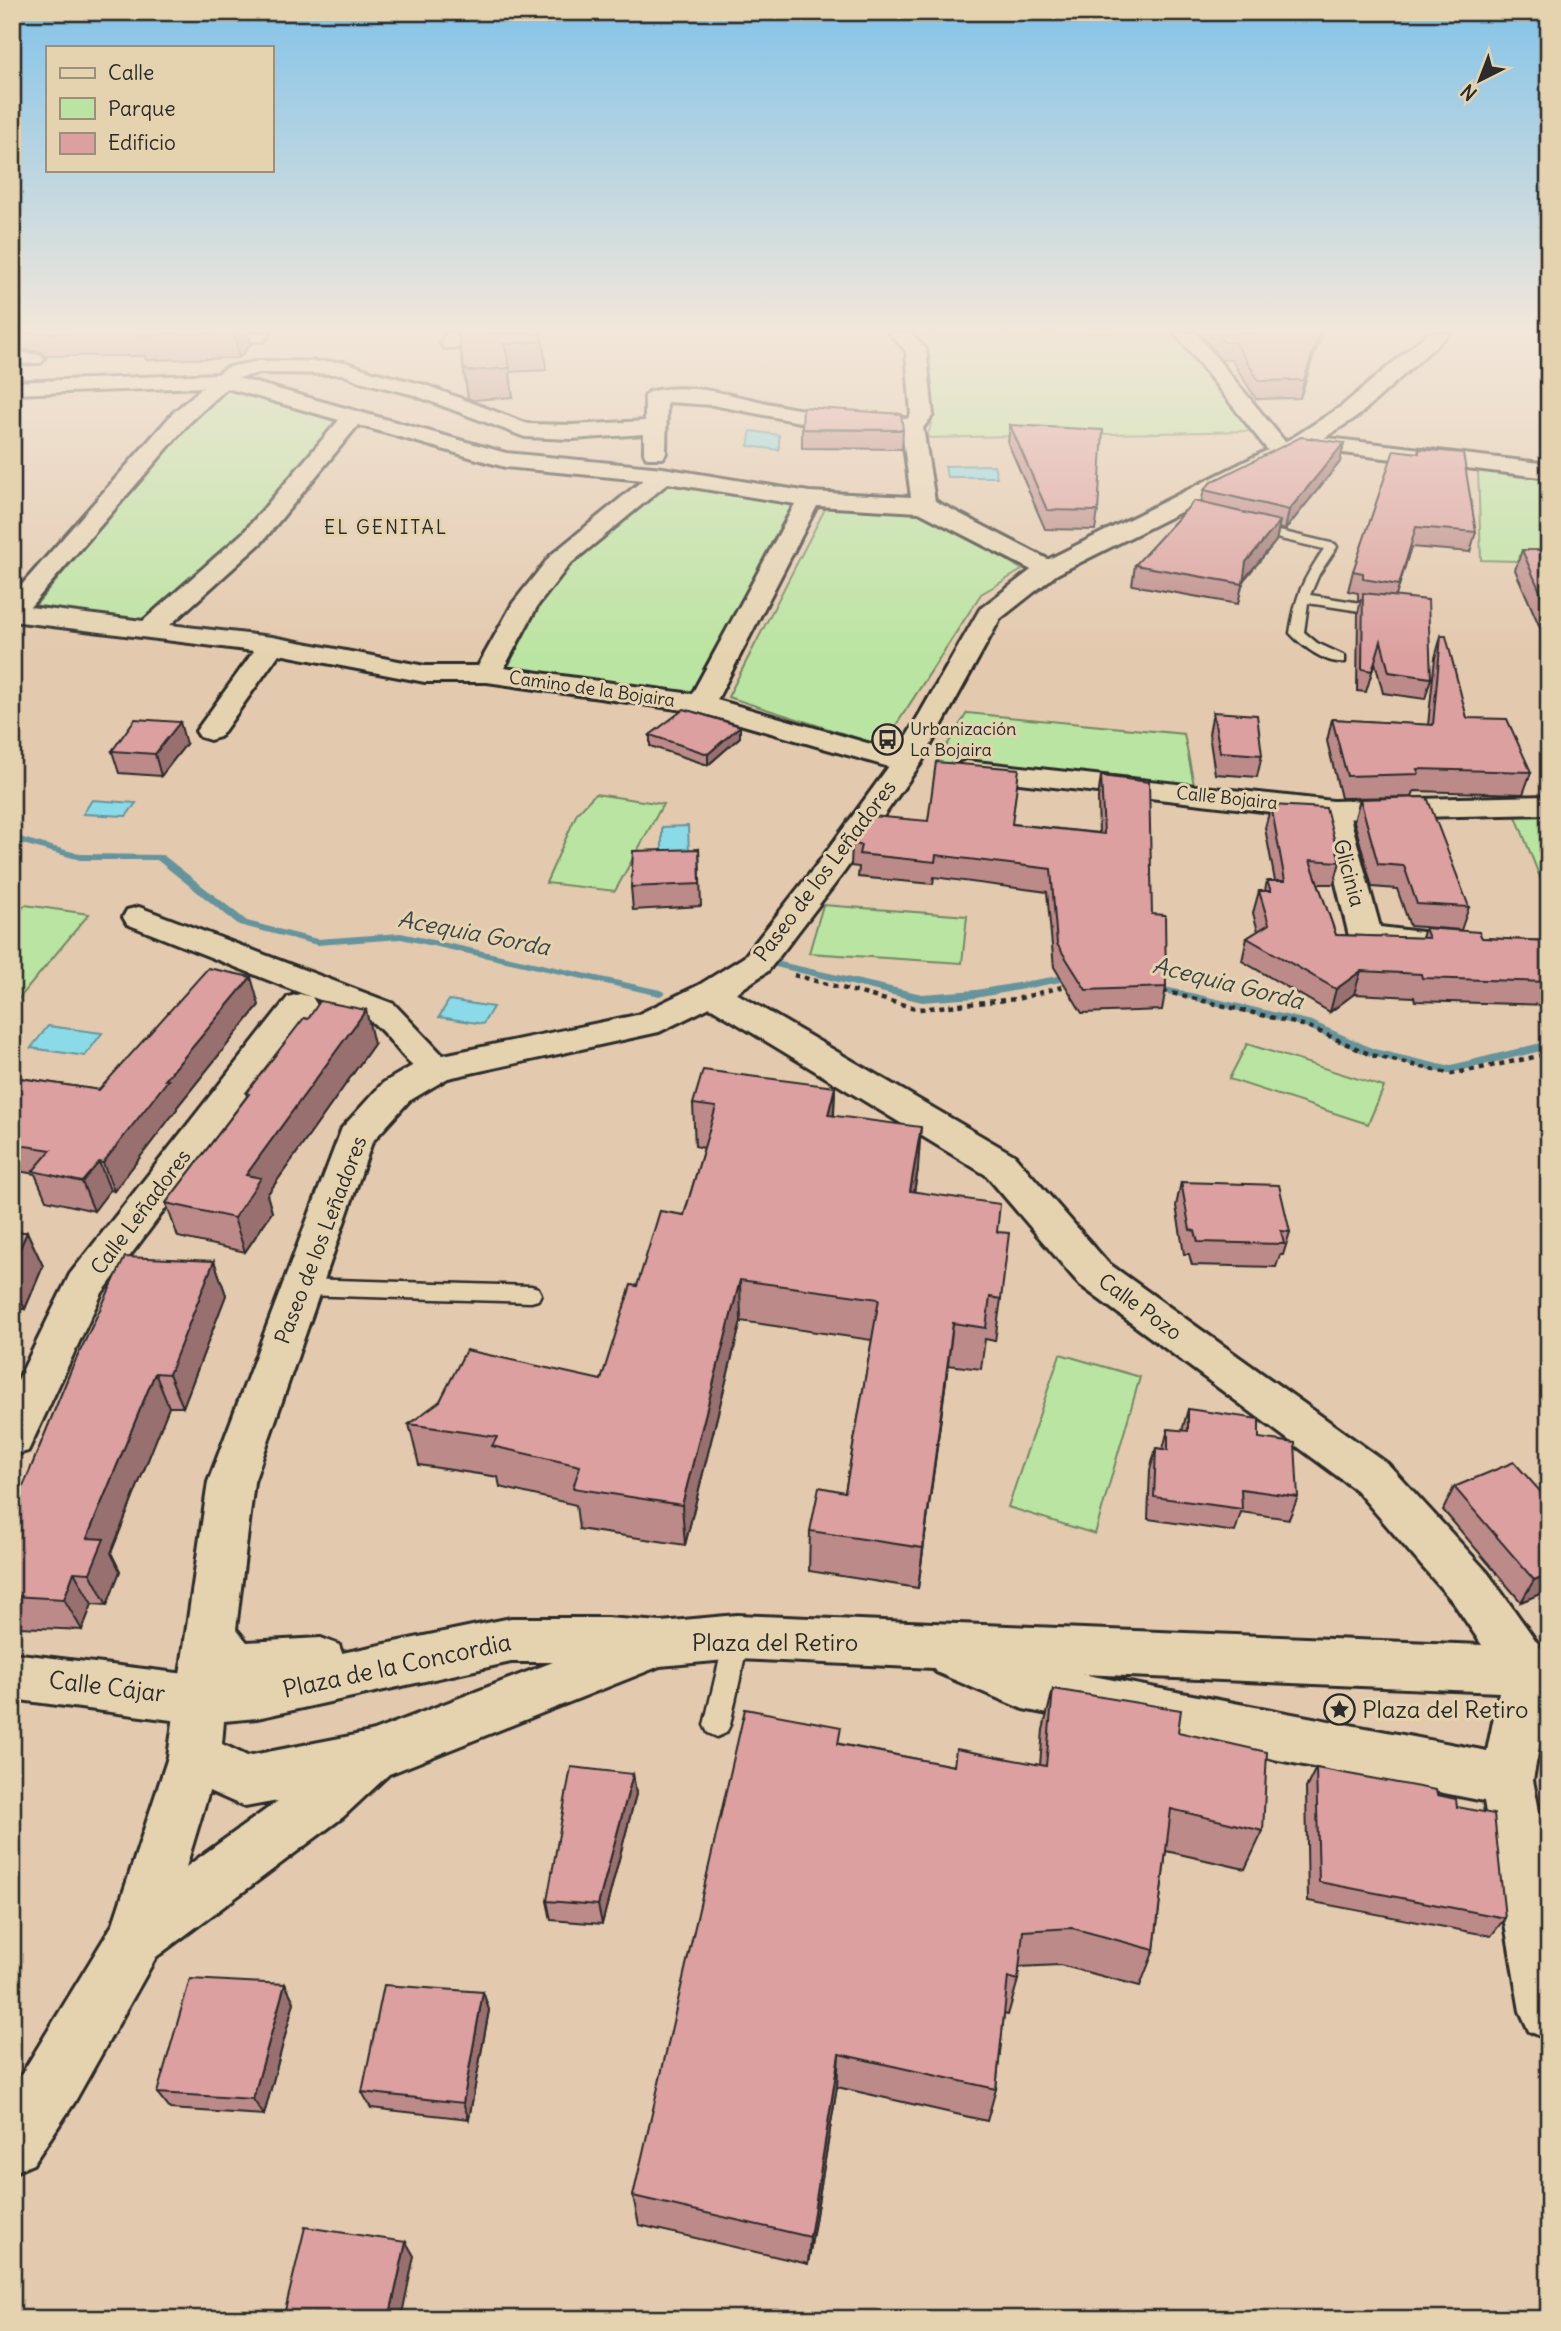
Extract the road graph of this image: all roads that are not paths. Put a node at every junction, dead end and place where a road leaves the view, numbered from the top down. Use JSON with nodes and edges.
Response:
{"nodes":[{"id":1,"x":161,"y":442,"type":"edge"},
{"id":2,"x":332,"y":442,"type":"edge"},
{"id":3,"x":441,"y":442,"type":"edge"},
{"id":4,"x":656,"y":442,"type":"edge"},
{"id":5,"x":914,"y":442,"type":"edge"},
{"id":6,"x":1287,"y":442,"type":"edge"},
{"id":7,"x":1300,"y":442,"type":"edge"},
{"id":8,"x":1292,"y":447,"type":"junction"},
{"id":9,"x":1549,"y":471,"type":"edge"},
{"id":10,"x":659,"y":475,"type":"junction"},
{"id":11,"x":809,"y":499,"type":"junction"},
{"id":12,"x":924,"y":505,"type":"junction"},
{"id":13,"x":1238,"y":525,"type":"edge"},
{"id":14,"x":1048,"y":569,"type":"junction"},
{"id":15,"x":1302,"y":598,"type":"junction"},
{"id":16,"x":12,"y":613,"type":"edge"},
{"id":17,"x":1399,"y":613,"type":"edge"},
{"id":18,"x":150,"y":629,"type":"junction"},
{"id":19,"x":272,"y":645,"type":"junction"},
{"id":20,"x":1340,"y":659,"type":"dead end"},
{"id":21,"x":486,"y":674,"type":"junction"},
{"id":22,"x":701,"y":704,"type":"junction"},
{"id":23,"x":210,"y":731,"type":"dead end"},
{"id":24,"x":906,"y":763,"type":"junction"},
{"id":25,"x":1549,"y":805,"type":"edge"},
{"id":26,"x":1332,"y":810,"type":"junction"},
{"id":27,"x":139,"y":917,"type":"dead end"},
{"id":28,"x":1444,"y":942,"type":"edge"},
{"id":29,"x":711,"y":993,"type":"junction"},
{"id":30,"x":300,"y":1005,"type":"dead end"},
{"id":31,"x":437,"y":1068,"type":"junction"},
{"id":32,"x":302,"y":1287,"type":"junction"},
{"id":33,"x":531,"y":1294,"type":"dead end"},
{"id":34,"x":12,"y":1438,"type":"edge"},
{"id":35,"x":211,"y":1637,"type":"junction"},
{"id":36,"x":737,"y":1637,"type":"junction"},
{"id":37,"x":511,"y":1640,"type":"junction"},
{"id":38,"x":661,"y":1644,"type":"junction"},
{"id":39,"x":932,"y":1646,"type":"junction"},
{"id":40,"x":1538,"y":1671,"type":"edge"},
{"id":41,"x":12,"y":1676,"type":"edge"},
{"id":42,"x":202,"y":1700,"type":"junction"},
{"id":43,"x":717,"y":1725,"type":"dead end"},
{"id":44,"x":194,"y":1757,"type":"junction"},
{"id":45,"x":371,"y":1757,"type":"junction"},
{"id":46,"x":1507,"y":1780,"type":"junction"},
{"id":47,"x":136,"y":1937,"type":"junction"},
{"id":48,"x":1549,"y":2011,"type":"edge"},
{"id":49,"x":12,"y":2143,"type":"edge"}],
"edges":[{"from":1,"to":16,"type":"street"},
{"from":2,"to":18,"type":"street"},
{"from":3,"to":10,"type":"street"},
{"from":4,"to":10,"type":"street"},
{"from":5,"to":12,"type":"street"},
{"from":6,"to":8,"type":"street"},
{"from":7,"to":8,"type":"street","name":"Paseo de los Leñadores"},
{"from":8,"to":9,"type":"street"},
{"from":8,"to":14,"type":"street","name":"Paseo de los Leñadores"},
{"from":10,"to":11,"type":"street"},
{"from":10,"to":21,"type":"street"},
{"from":11,"to":12,"type":"street"},
{"from":11,"to":22,"type":"street"},
{"from":12,"to":14,"type":"street"},
{"from":13,"to":15,"type":"lane"},
{"from":14,"to":24,"type":"street","name":"Paseo de los Leñadores"},
{"from":15,"to":17,"type":"lane"},
{"from":15,"to":20,"type":"lane"},
{"from":16,"to":18,"type":"street","name":"Camino de la Bojaira"},
{"from":18,"to":19,"type":"street","name":"Camino de la Bojaira"},
{"from":19,"to":21,"type":"street","name":"Camino de la Bojaira"},
{"from":19,"to":23,"type":"street"},
{"from":21,"to":22,"type":"street","name":"Camino de la Bojaira"},
{"from":22,"to":24,"type":"street","name":"Camino de la Bojaira"},
{"from":24,"to":26,"type":"street","name":"Calle Bojaira"},
{"from":24,"to":29,"type":"street","name":"Paseo de los Leñadores"},
{"from":25,"to":26,"type":"street","name":"Calle Bojaira"},
{"from":26,"to":28,"type":"street","name":"Glicinia"},
{"from":27,"to":31,"type":"street"},
{"from":29,"to":31,"type":"street","name":"Paseo de los Leñadores"},
{"from":29,"to":40,"type":"street","name":"Calle Pozo"},
{"from":30,"to":34,"type":"street","name":"Calle Leñadores"},
{"from":31,"to":32,"type":"street","name":"Paseo de los Leñadores"},
{"from":32,"to":33,"type":"lane"},
{"from":32,"to":35,"type":"street","name":"Paseo de los Leñadores"},
{"from":35,"to":37,"type":"street"},
{"from":35,"to":42,"type":"street","name":"Paseo de los Leñadores"},
{"from":36,"to":38,"type":"street","name":"Plaza del Retiro"},
{"from":36,"to":39,"type":"street","name":"Plaza del Retiro"},
{"from":36,"to":43,"type":"lane"},
{"from":37,"to":38,"type":"street","name":"Plaza de la Concordia"},
{"from":37,"to":42,"type":"street","name":"Plaza de la Concordia"},
{"from":38,"to":45,"type":"street"},
{"from":39,"to":40,"type":"street","name":"Plaza del Retiro"},
{"from":39,"to":46,"type":"street","name":"Plaza del Retiro"},
{"from":40,"to":46,"type":"street"},
{"from":41,"to":42,"type":"street","name":"Calle Cájar"},
{"from":42,"to":44,"type":"street","name":"Paseo de los Leñadores"},
{"from":44,"to":45,"type":"street"},
{"from":44,"to":47,"type":"street","name":"Paseo de los Leñadores"},
{"from":45,"to":47,"type":"street"},
{"from":46,"to":48,"type":"street"},
{"from":47,"to":49,"type":"street","name":"Paseo de los Leñadores"}]}
